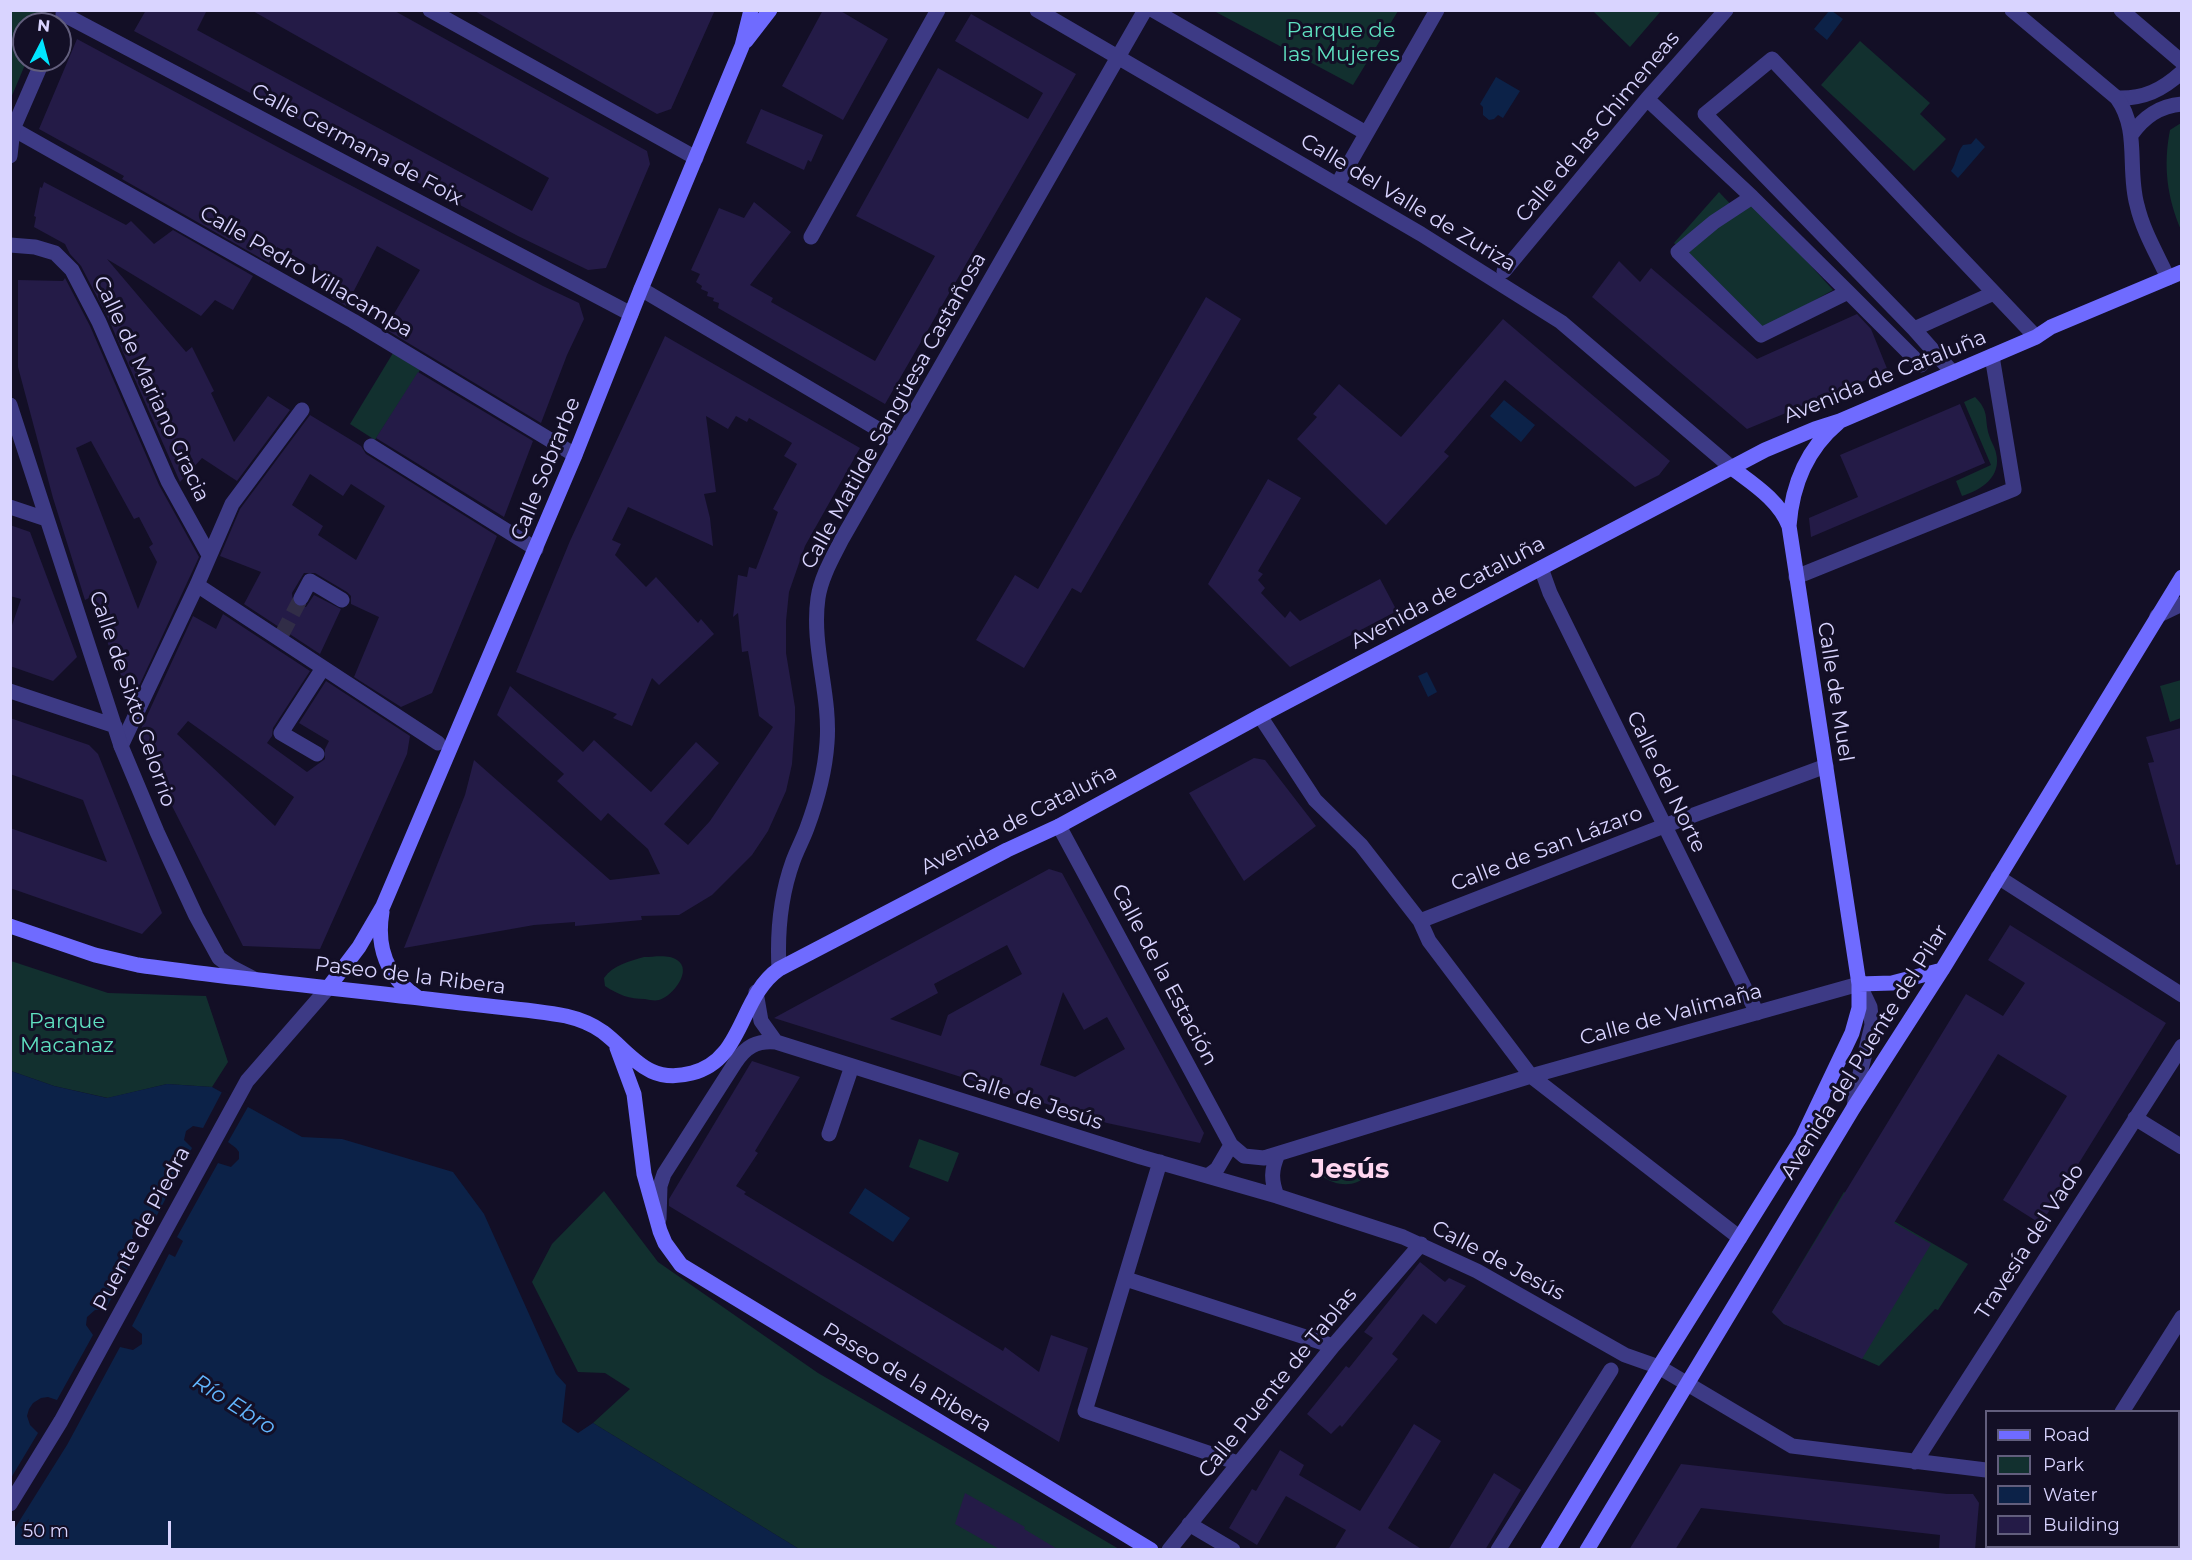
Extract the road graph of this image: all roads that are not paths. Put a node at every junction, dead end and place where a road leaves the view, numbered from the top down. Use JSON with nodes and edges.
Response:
{"nodes":[{"id":1,"x":430,"y":10,"type":"edge"},
{"id":2,"x":751,"y":10,"type":"edge"},
{"id":3,"x":770,"y":10,"type":"edge"},
{"id":4,"x":938,"y":10,"type":"edge"},
{"id":5,"x":1037,"y":10,"type":"edge"},
{"id":6,"x":1145,"y":10,"type":"edge"},
{"id":7,"x":1154,"y":10,"type":"edge"},
{"id":8,"x":1437,"y":10,"type":"edge"},
{"id":9,"x":1726,"y":10,"type":"edge"},
{"id":10,"x":2012,"y":10,"type":"edge"},
{"id":11,"x":2121,"y":10,"type":"edge"},
{"id":12,"x":72,"y":21,"type":"edge"},
{"id":13,"x":742,"y":46,"type":"junction"},
{"id":14,"x":1118,"y":58,"type":"junction"},
{"id":15,"x":2181,"y":62,"type":"edge"},
{"id":16,"x":38,"y":72,"type":"edge"},
{"id":17,"x":2181,"y":72,"type":"edge"},
{"id":18,"x":2117,"y":98,"type":"junction"},
{"id":19,"x":1647,"y":99,"type":"junction"},
{"id":20,"x":2181,"y":104,"type":"edge"},
{"id":21,"x":12,"y":128,"type":"edge"},
{"id":22,"x":1366,"y":133,"type":"junction"},
{"id":23,"x":2131,"y":135,"type":"junction"},
{"id":24,"x":10,"y":156,"type":"edge"},
{"id":25,"x":696,"y":158,"type":"junction"},
{"id":26,"x":1336,"y":185,"type":"junction"},
{"id":27,"x":1752,"y":197,"type":"junction"},
{"id":28,"x":811,"y":237,"type":"dead end"},
{"id":29,"x":10,"y":245,"type":"edge"},
{"id":30,"x":1504,"y":271,"type":"dead end"},
{"id":31,"x":2175,"y":275,"type":"edge"},
{"id":32,"x":641,"y":290,"type":"junction"},
{"id":33,"x":1848,"y":292,"type":"junction"},
{"id":34,"x":1994,"y":293,"type":"junction"},
{"id":35,"x":631,"y":314,"type":"junction"},
{"id":36,"x":1914,"y":329,"type":"junction"},
{"id":37,"x":2036,"y":337,"type":"junction"},
{"id":38,"x":1992,"y":356,"type":"junction"},
{"id":39,"x":1921,"y":365,"type":"dead end"},
{"id":40,"x":1953,"y":373,"type":"junction"},
{"id":41,"x":10,"y":405,"type":"edge"},
{"id":42,"x":302,"y":410,"type":"dead end"},
{"id":43,"x":1840,"y":421,"type":"junction"},
{"id":44,"x":898,"y":441,"type":"junction"},
{"id":45,"x":371,"y":446,"type":"dead end"},
{"id":46,"x":575,"y":455,"type":"junction"},
{"id":47,"x":1732,"y":468,"type":"junction"},
{"id":48,"x":10,"y":507,"type":"edge"},
{"id":49,"x":46,"y":519,"type":"junction"},
{"id":50,"x":1789,"y":526,"type":"junction"},
{"id":51,"x":536,"y":549,"type":"junction"},
{"id":52,"x":209,"y":555,"type":"junction"},
{"id":53,"x":1542,"y":568,"type":"junction"},
{"id":54,"x":1796,"y":577,"type":"junction"},
{"id":55,"x":2181,"y":577,"type":"edge"},
{"id":56,"x":197,"y":585,"type":"junction"},
{"id":57,"x":301,"y":598,"type":"tunnel mouth"},
{"id":58,"x":342,"y":600,"type":"dead end"},
{"id":59,"x":2181,"y":604,"type":"edge"},
{"id":60,"x":2157,"y":616,"type":"junction"},
{"id":61,"x":323,"y":668,"type":"junction"},
{"id":62,"x":10,"y":691,"type":"edge"},
{"id":63,"x":1260,"y":716,"type":"junction"},
{"id":64,"x":115,"y":726,"type":"junction"},
{"id":65,"x":438,"y":743,"type":"dead end"},
{"id":66,"x":121,"y":746,"type":"junction"},
{"id":67,"x":317,"y":754,"type":"dead end"},
{"id":68,"x":1826,"y":766,"type":"junction"},
{"id":69,"x":1059,"y":826,"type":"junction"},
{"id":70,"x":1664,"y":826,"type":"junction"},
{"id":71,"x":1998,"y":877,"type":"junction"},
{"id":72,"x":383,"y":906,"type":"junction"},
{"id":73,"x":1420,"y":921,"type":"junction"},
{"id":74,"x":10,"y":926,"type":"edge"},
{"id":75,"x":779,"y":969,"type":"junction"},
{"id":76,"x":1942,"y":970,"type":"junction"},
{"id":77,"x":257,"y":980,"type":"junction"},
{"id":78,"x":1860,"y":984,"type":"junction"},
{"id":79,"x":328,"y":988,"type":"junction"},
{"id":80,"x":756,"y":992,"type":"junction"},
{"id":81,"x":2181,"y":995,"type":"edge"},
{"id":82,"x":417,"y":997,"type":"junction"},
{"id":83,"x":1757,"y":1013,"type":"junction"},
{"id":84,"x":776,"y":1042,"type":"junction"},
{"id":85,"x":616,"y":1045,"type":"junction"},
{"id":86,"x":2181,"y":1046,"type":"edge"},
{"id":87,"x":852,"y":1066,"type":"junction"},
{"id":88,"x":1531,"y":1076,"type":"junction"},
{"id":89,"x":1854,"y":1107,"type":"junction"},
{"id":90,"x":2134,"y":1118,"type":"junction"},
{"id":91,"x":829,"y":1134,"type":"dead end"},
{"id":92,"x":1231,"y":1145,"type":"junction"},
{"id":93,"x":2181,"y":1147,"type":"edge"},
{"id":94,"x":1278,"y":1154,"type":"junction"},
{"id":95,"x":1160,"y":1162,"type":"junction"},
{"id":96,"x":1209,"y":1175,"type":"junction"},
{"id":97,"x":1277,"y":1196,"type":"junction"},
{"id":98,"x":659,"y":1225,"type":"junction"},
{"id":99,"x":1740,"y":1238,"type":"junction"},
{"id":100,"x":1421,"y":1244,"type":"junction"},
{"id":101,"x":1126,"y":1279,"type":"junction"},
{"id":102,"x":2181,"y":1317,"type":"edge"},
{"id":103,"x":1333,"y":1346,"type":"junction"},
{"id":104,"x":1659,"y":1367,"type":"junction"},
{"id":105,"x":1611,"y":1370,"type":"dead end"},
{"id":106,"x":1687,"y":1384,"type":"junction"},
{"id":107,"x":2123,"y":1410,"type":"edge"},
{"id":108,"x":1915,"y":1462,"type":"junction"},
{"id":109,"x":1238,"y":1463,"type":"junction"},
{"id":110,"x":1985,"y":1470,"type":"edge"},
{"id":111,"x":10,"y":1504,"type":"edge"},
{"id":112,"x":1189,"y":1524,"type":"junction"},
{"id":113,"x":1150,"y":1550,"type":"edge"},
{"id":114,"x":1169,"y":1550,"type":"edge"},
{"id":115,"x":1233,"y":1550,"type":"edge"},
{"id":116,"x":1498,"y":1550,"type":"edge"},
{"id":117,"x":1548,"y":1550,"type":"edge"},
{"id":118,"x":1587,"y":1550,"type":"edge"}],
"edges":[{"from":1,"to":25,"type":"street"},
{"from":2,"to":13,"type":"main road"},
{"from":3,"to":13,"type":"main road"},
{"from":4,"to":28,"type":"street"},
{"from":5,"to":14,"type":"street","name":"Calle del Valle de Zuriza"},
{"from":6,"to":14,"type":"street","name":"Calle Matilde Sangüesa Castañosa"},
{"from":7,"to":22,"type":"street"},
{"from":8,"to":22,"type":"street"},
{"from":9,"to":19,"type":"street","name":"Calle de las Chimeneas"},
{"from":10,"to":18,"type":"street"},
{"from":11,"to":15,"type":"street"},
{"from":12,"to":35,"type":"street","name":"Calle Germana de Foix"},
{"from":13,"to":25,"type":"main road","name":"Calle Sobrarbe"},
{"from":14,"to":26,"type":"street","name":"Calle del Valle de Zuriza"},
{"from":14,"to":44,"type":"street","name":"Calle Matilde Sangüesa Castañosa"},
{"from":16,"to":21,"type":"street"},
{"from":17,"to":18,"type":"street"},
{"from":18,"to":23,"type":"street"},
{"from":19,"to":27,"type":"street"},
{"from":19,"to":30,"type":"street","name":"Calle de las Chimeneas"},
{"from":20,"to":23,"type":"street"},
{"from":21,"to":24,"type":"street"},
{"from":21,"to":46,"type":"street","name":"Calle Pedro Villacampa"},
{"from":22,"to":26,"type":"street"},
{"from":23,"to":31,"type":"street"},
{"from":25,"to":32,"type":"main road","name":"Calle Sobrarbe"},
{"from":26,"to":47,"type":"street","name":"Calle del Valle de Zuriza"},
{"from":27,"to":33,"type":"street"},
{"from":27,"to":33,"type":"street"},
{"from":29,"to":52,"type":"street","name":"Calle de Mariano Gracia"},
{"from":31,"to":37,"type":"main road","name":"Avenida de Cataluña"},
{"from":32,"to":35,"type":"main road","name":"Calle Sobrarbe"},
{"from":32,"to":44,"type":"street"},
{"from":33,"to":39,"type":"street"},
{"from":34,"to":36,"type":"street"},
{"from":34,"to":36,"type":"street"},
{"from":34,"to":37,"type":"street"},
{"from":35,"to":46,"type":"main road","name":"Calle Sobrarbe"},
{"from":36,"to":40,"type":"street"},
{"from":37,"to":38,"type":"main road","name":"Avenida de Cataluña"},
{"from":38,"to":40,"type":"main road","name":"Avenida de Cataluña"},
{"from":38,"to":54,"type":"street"},
{"from":40,"to":43,"type":"main road","name":"Avenida de Cataluña"},
{"from":41,"to":49,"type":"street","name":"Calle de Sixto Celorrio"},
{"from":42,"to":52,"type":"street"},
{"from":43,"to":47,"type":"main road","name":"Avenida de Cataluña"},
{"from":43,"to":50,"type":"main road","name":"Calle de Muel"},
{"from":44,"to":75,"type":"street","name":"Calle Matilde Sangüesa Castañosa"},
{"from":45,"to":51,"type":"street"},
{"from":46,"to":51,"type":"main road","name":"Calle Sobrarbe"},
{"from":47,"to":50,"type":"main road"},
{"from":47,"to":53,"type":"main road","name":"Avenida de Cataluña"},
{"from":48,"to":49,"type":"street"},
{"from":49,"to":64,"type":"street","name":"Calle de Sixto Celorrio"},
{"from":50,"to":54,"type":"main road","name":"Calle de Muel"},
{"from":51,"to":72,"type":"main road","name":"Calle Sobrarbe"},
{"from":52,"to":56,"type":"street"},
{"from":53,"to":63,"type":"main road","name":"Avenida de Cataluña"},
{"from":53,"to":70,"type":"street","name":"Calle del Norte"},
{"from":54,"to":68,"type":"main road","name":"Calle de Muel"},
{"from":55,"to":60,"type":"main road","name":"Avenida del Puente del Pilar"},
{"from":56,"to":61,"type":"street"},
{"from":56,"to":66,"type":"street"},
{"from":57,"to":58,"type":"street"},
{"from":59,"to":60,"type":"street"},
{"from":60,"to":71,"type":"main road","name":"Avenida del Puente del Pilar"},
{"from":61,"to":65,"type":"street"},
{"from":61,"to":67,"type":"street"},
{"from":62,"to":64,"type":"street"},
{"from":63,"to":69,"type":"main road","name":"Avenida de Cataluña"},
{"from":63,"to":73,"type":"street"},
{"from":64,"to":66,"type":"street","name":"Calle de Sixto Celorrio"},
{"from":66,"to":77,"type":"street","name":"Calle de Sixto Celorrio"},
{"from":68,"to":70,"type":"street","name":"Calle de San Lázaro"},
{"from":68,"to":78,"type":"main road","name":"Calle de Muel"},
{"from":69,"to":75,"type":"main road","name":"Avenida de Cataluña"},
{"from":69,"to":92,"type":"street","name":"Calle de la Estación"},
{"from":70,"to":73,"type":"street","name":"Calle de San Lázaro"},
{"from":70,"to":83,"type":"street","name":"Calle del Norte"},
{"from":71,"to":76,"type":"main road","name":"Avenida del Puente del Pilar"},
{"from":71,"to":81,"type":"street"},
{"from":72,"to":79,"type":"main road","name":"Calle Sobrarbe"},
{"from":72,"to":82,"type":"main road","name":"Calle Sobrarbe"},
{"from":73,"to":88,"type":"street"},
{"from":74,"to":77,"type":"main road","name":"Paseo de la Ribera"},
{"from":75,"to":80,"type":"main road","name":"Avenida de Cataluña"},
{"from":76,"to":78,"type":"main road"},
{"from":76,"to":89,"type":"main road","name":"Avenida del Puente del Pilar"},
{"from":77,"to":79,"type":"main road","name":"Paseo de la Ribera"},
{"from":78,"to":83,"type":"street","name":"Calle de Valimaña"},
{"from":78,"to":89,"type":"street"},
{"from":78,"to":99,"type":"main road","name":"Avenida del Puente del Pilar"},
{"from":79,"to":82,"type":"main road","name":"Paseo de la Ribera"},
{"from":79,"to":111,"type":"street","name":"Puente de Piedra"},
{"from":80,"to":84,"type":"street"},
{"from":80,"to":85,"type":"main road","name":"Avenida de Cataluña"},
{"from":82,"to":85,"type":"main road","name":"Paseo de la Ribera"},
{"from":83,"to":88,"type":"street","name":"Calle de Valimaña"},
{"from":84,"to":87,"type":"street","name":"Calle de Jesús"},
{"from":84,"to":98,"type":"street","name":"Paseo de la Ribera"},
{"from":85,"to":98,"type":"main road","name":"Paseo de la Ribera"},
{"from":86,"to":90,"type":"street","name":"Travesía del Vado"},
{"from":87,"to":91,"type":"street"},
{"from":87,"to":95,"type":"street","name":"Calle de Jesús"},
{"from":88,"to":94,"type":"street","name":"Calle de Valimaña"},
{"from":88,"to":99,"type":"street"},
{"from":89,"to":106,"type":"main road","name":"Avenida del Puente del Pilar"},
{"from":90,"to":93,"type":"street"},
{"from":90,"to":108,"type":"street","name":"Travesía del Vado"},
{"from":92,"to":94,"type":"street"},
{"from":92,"to":96,"type":"street"},
{"from":94,"to":97,"type":"street"},
{"from":95,"to":96,"type":"street","name":"Calle de Jesús"},
{"from":95,"to":101,"type":"street"},
{"from":96,"to":97,"type":"street","name":"Calle de Jesús"},
{"from":97,"to":100,"type":"street","name":"Calle de Jesús"},
{"from":98,"to":113,"type":"main road","name":"Paseo de la Ribera"},
{"from":99,"to":104,"type":"main road","name":"Avenida del Puente del Pilar"},
{"from":100,"to":103,"type":"street","name":"Calle Puente de Tablas"},
{"from":100,"to":104,"type":"street","name":"Calle de Jesús"},
{"from":101,"to":103,"type":"street"},
{"from":101,"to":109,"type":"street"},
{"from":102,"to":107,"type":"street"},
{"from":103,"to":109,"type":"street","name":"Calle Puente de Tablas"},
{"from":104,"to":106,"type":"street","name":"Calle de Jesús"},
{"from":104,"to":117,"type":"main road","name":"Avenida del Puente del Pilar"},
{"from":105,"to":116,"type":"street"},
{"from":106,"to":108,"type":"street","name":"Calle de Jesús"},
{"from":106,"to":118,"type":"main road","name":"Avenida del Puente del Pilar"},
{"from":108,"to":110,"type":"street","name":"Calle de Jesús"},
{"from":109,"to":112,"type":"street","name":"Calle Puente de Tablas"},
{"from":112,"to":114,"type":"street","name":"Calle Puente de Tablas"},
{"from":112,"to":115,"type":"street"}]}
